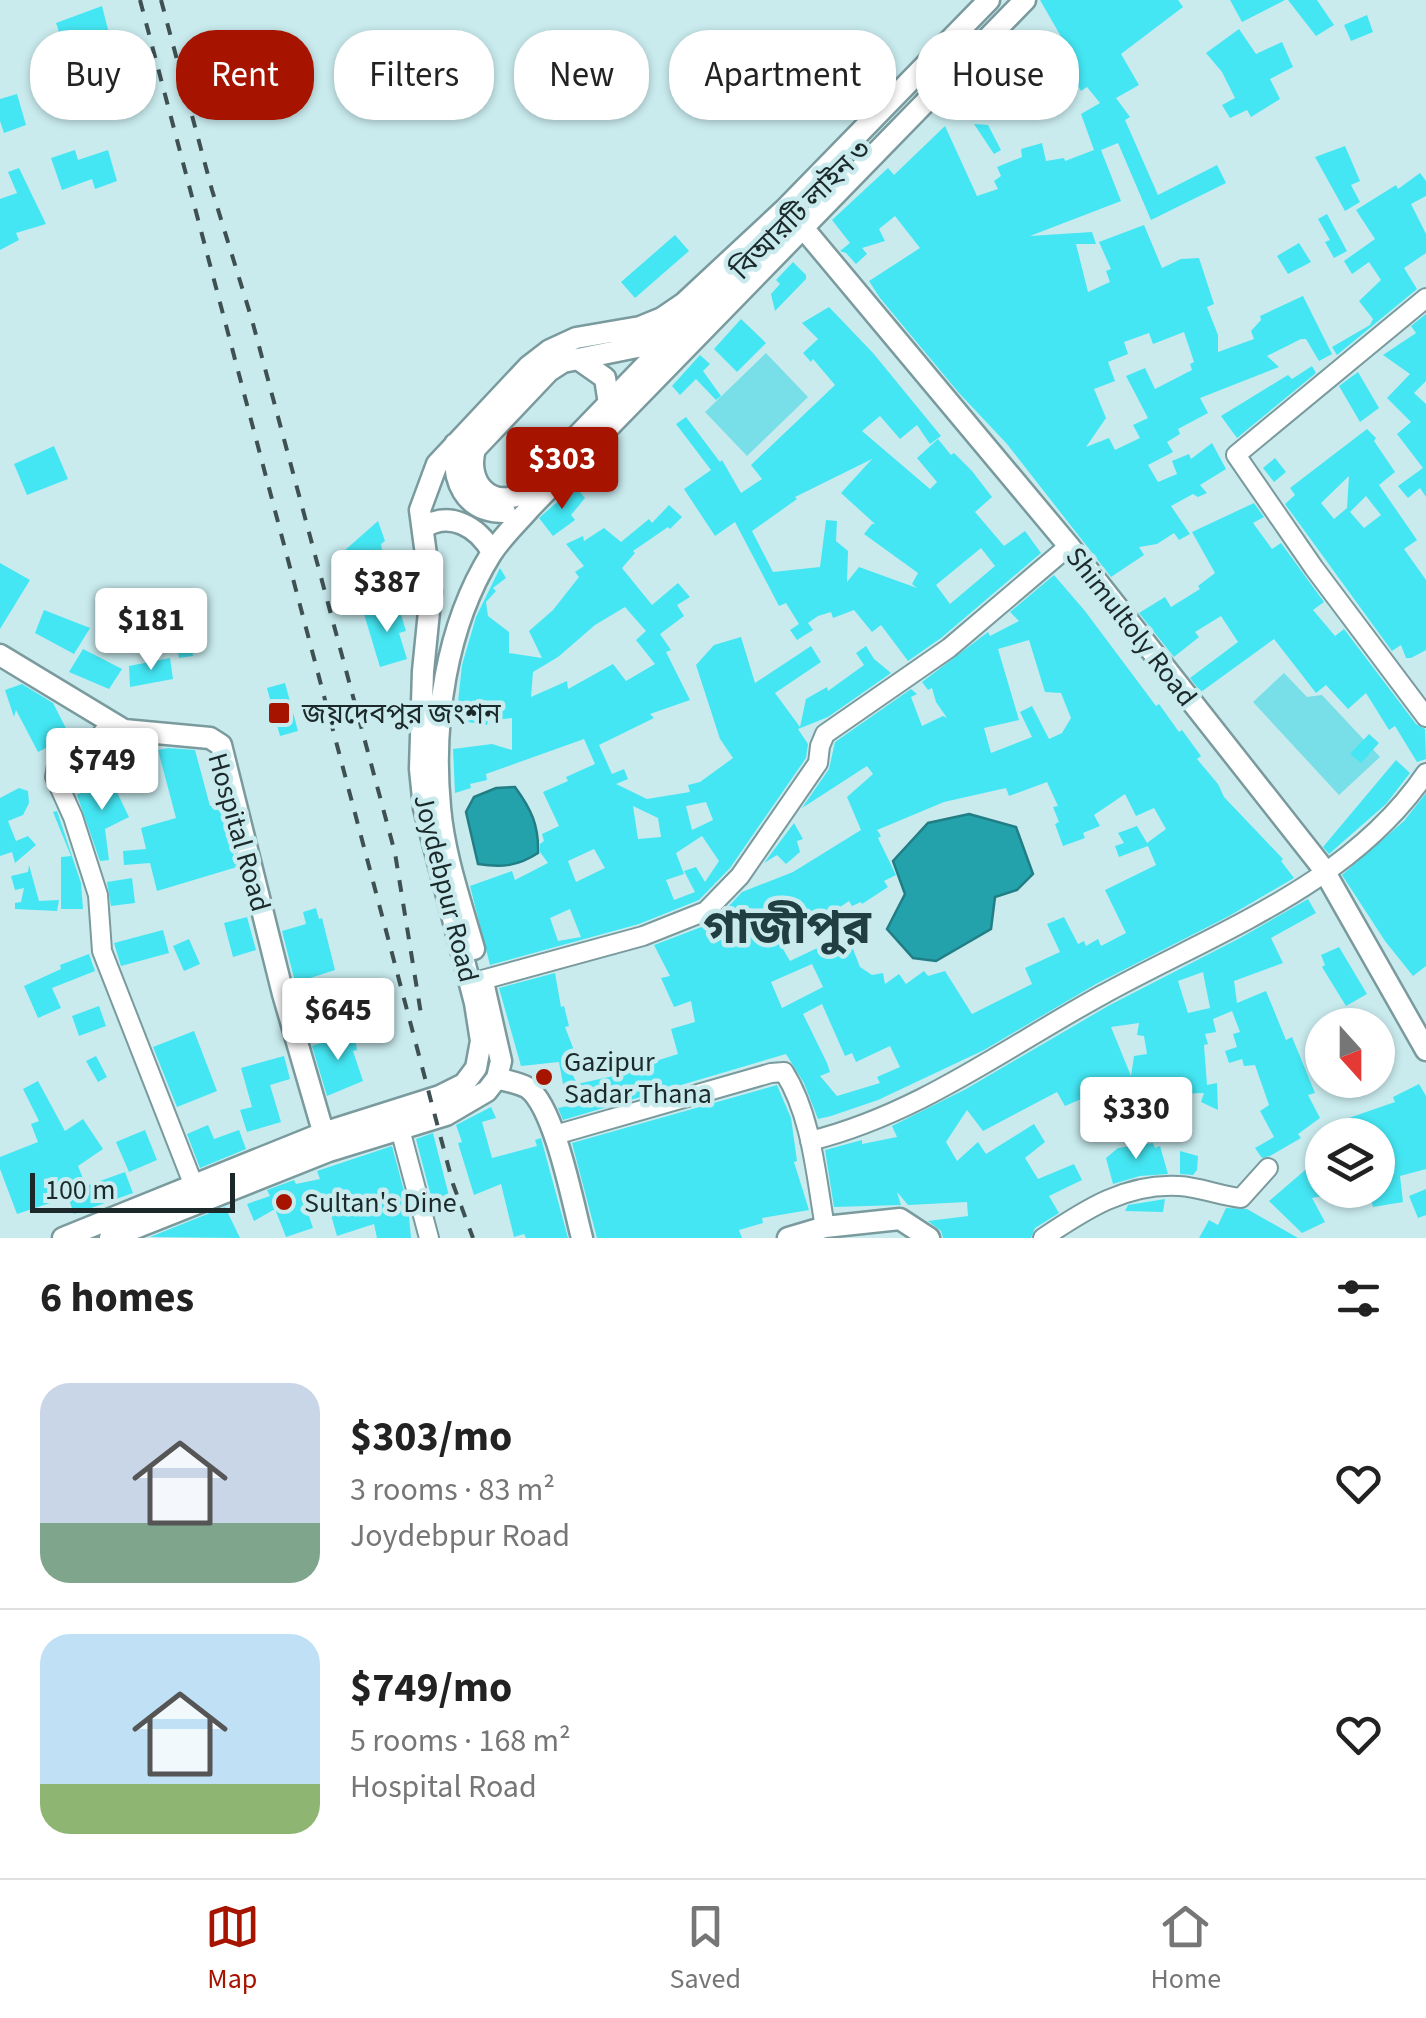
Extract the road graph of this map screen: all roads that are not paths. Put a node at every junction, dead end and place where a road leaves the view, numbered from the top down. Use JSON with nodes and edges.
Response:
{"nodes":[{"id":1,"x":989,"y":0,"type":"edge"},
{"id":2,"x":1006,"y":0,"type":"edge"},
{"id":3,"x":1024,"y":0,"type":"edge"},
{"id":4,"x":793,"y":218,"type":"junction"},
{"id":5,"x":1426,"y":298,"type":"edge"},
{"id":6,"x":676,"y":331,"type":"junction"},
{"id":7,"x":578,"y":359,"type":"junction"},
{"id":8,"x":609,"y":404,"type":"junction"},
{"id":9,"x":455,"y":444,"type":"junction"},
{"id":10,"x":531,"y":507,"type":"junction"},
{"id":11,"x":423,"y":528,"type":"junction"},
{"id":12,"x":1069,"y":546,"type":"junction"},
{"id":13,"x":492,"y":552,"type":"junction"},
{"id":14,"x":0,"y":655,"type":"edge"},
{"id":15,"x":1426,"y":717,"type":"edge"},
{"id":16,"x":110,"y":724,"type":"junction"},
{"id":17,"x":1426,"y":773,"type":"edge"},
{"id":18,"x":1327,"y":874,"type":"junction"},
{"id":19,"x":482,"y":980,"type":"junction"},
{"id":20,"x":1426,"y":1050,"type":"edge"},
{"id":21,"x":497,"y":1078,"type":"junction"},
{"id":22,"x":400,"y":1129,"type":"junction"},
{"id":23,"x":555,"y":1135,"type":"junction"},
{"id":24,"x":326,"y":1142,"type":"junction"},
{"id":25,"x":810,"y":1142,"type":"junction"},
{"id":26,"x":1268,"y":1168,"type":"dead end"},
{"id":27,"x":194,"y":1186,"type":"junction"},
{"id":28,"x":825,"y":1228,"type":"junction"},
{"id":29,"x":63,"y":1238,"type":"edge"},
{"id":30,"x":110,"y":1238,"type":"edge"},
{"id":31,"x":429,"y":1238,"type":"edge"},
{"id":32,"x":582,"y":1238,"type":"edge"},
{"id":33,"x":788,"y":1238,"type":"edge"},
{"id":34,"x":930,"y":1238,"type":"edge"},
{"id":35,"x":1043,"y":1238,"type":"edge"}],
"edges":[{"from":1,"to":4,"type":"main road"},
{"from":2,"to":4,"type":"main road","name":"বিআরটি লাইন ৩"},
{"from":3,"to":4,"type":"main road"},
{"from":4,"to":6,"type":"main road","name":"বিআরটি লাইন ৩"},
{"from":4,"to":9,"type":"main road","name":"Joydebpur Road"},
{"from":4,"to":10,"type":"main road","name":"Joydebpur Road"},
{"from":4,"to":12,"type":"main road","name":"Shimultoly Road"},
{"from":5,"to":15,"type":"street"},
{"from":6,"to":7,"type":"main road","name":"বিআরটি লাইন ৩"},
{"from":6,"to":8,"type":"main road","name":"বিআরটি লাইন ৩"},
{"from":7,"to":8,"type":"main road"},
{"from":7,"to":8,"type":"main road","name":"বিআরটি লাইন ৩"},
{"from":9,"to":10,"type":"main road"},
{"from":9,"to":11,"type":"main road","name":"Joydebpur Road"},
{"from":10,"to":13,"type":"main road","name":"Joydebpur Road"},
{"from":11,"to":13,"type":"main road"},
{"from":11,"to":24,"type":"main road","name":"Joydebpur Road"},
{"from":12,"to":18,"type":"main road","name":"Shimultoly Road"},
{"from":12,"to":19,"type":"street"},
{"from":13,"to":19,"type":"main road","name":"Joydebpur Road"},
{"from":14,"to":16,"type":"main road","name":"Hospital Road"},
{"from":16,"to":24,"type":"main road","name":"Hospital Road"},
{"from":16,"to":27,"type":"street"},
{"from":17,"to":18,"type":"street"},
{"from":18,"to":20,"type":"main road","name":"Shimultoly Road"},
{"from":18,"to":25,"type":"street"},
{"from":19,"to":21,"type":"main road","name":"Joydebpur Road"},
{"from":21,"to":22,"type":"main road","name":"Joydebpur Road"},
{"from":21,"to":23,"type":"main road"},
{"from":22,"to":24,"type":"main road","name":"Joydebpur Road"},
{"from":22,"to":31,"type":"street"},
{"from":23,"to":25,"type":"street"},
{"from":23,"to":32,"type":"main road"},
{"from":24,"to":27,"type":"main road","name":"Joydebpur Road"},
{"from":24,"to":30,"type":"main road","name":"Joydebpur Road"},
{"from":25,"to":28,"type":"street"},
{"from":26,"to":35,"type":"street"},
{"from":27,"to":29,"type":"main road","name":"Joydebpur Road"},
{"from":28,"to":33,"type":"main road"},
{"from":28,"to":34,"type":"main road"}]}
